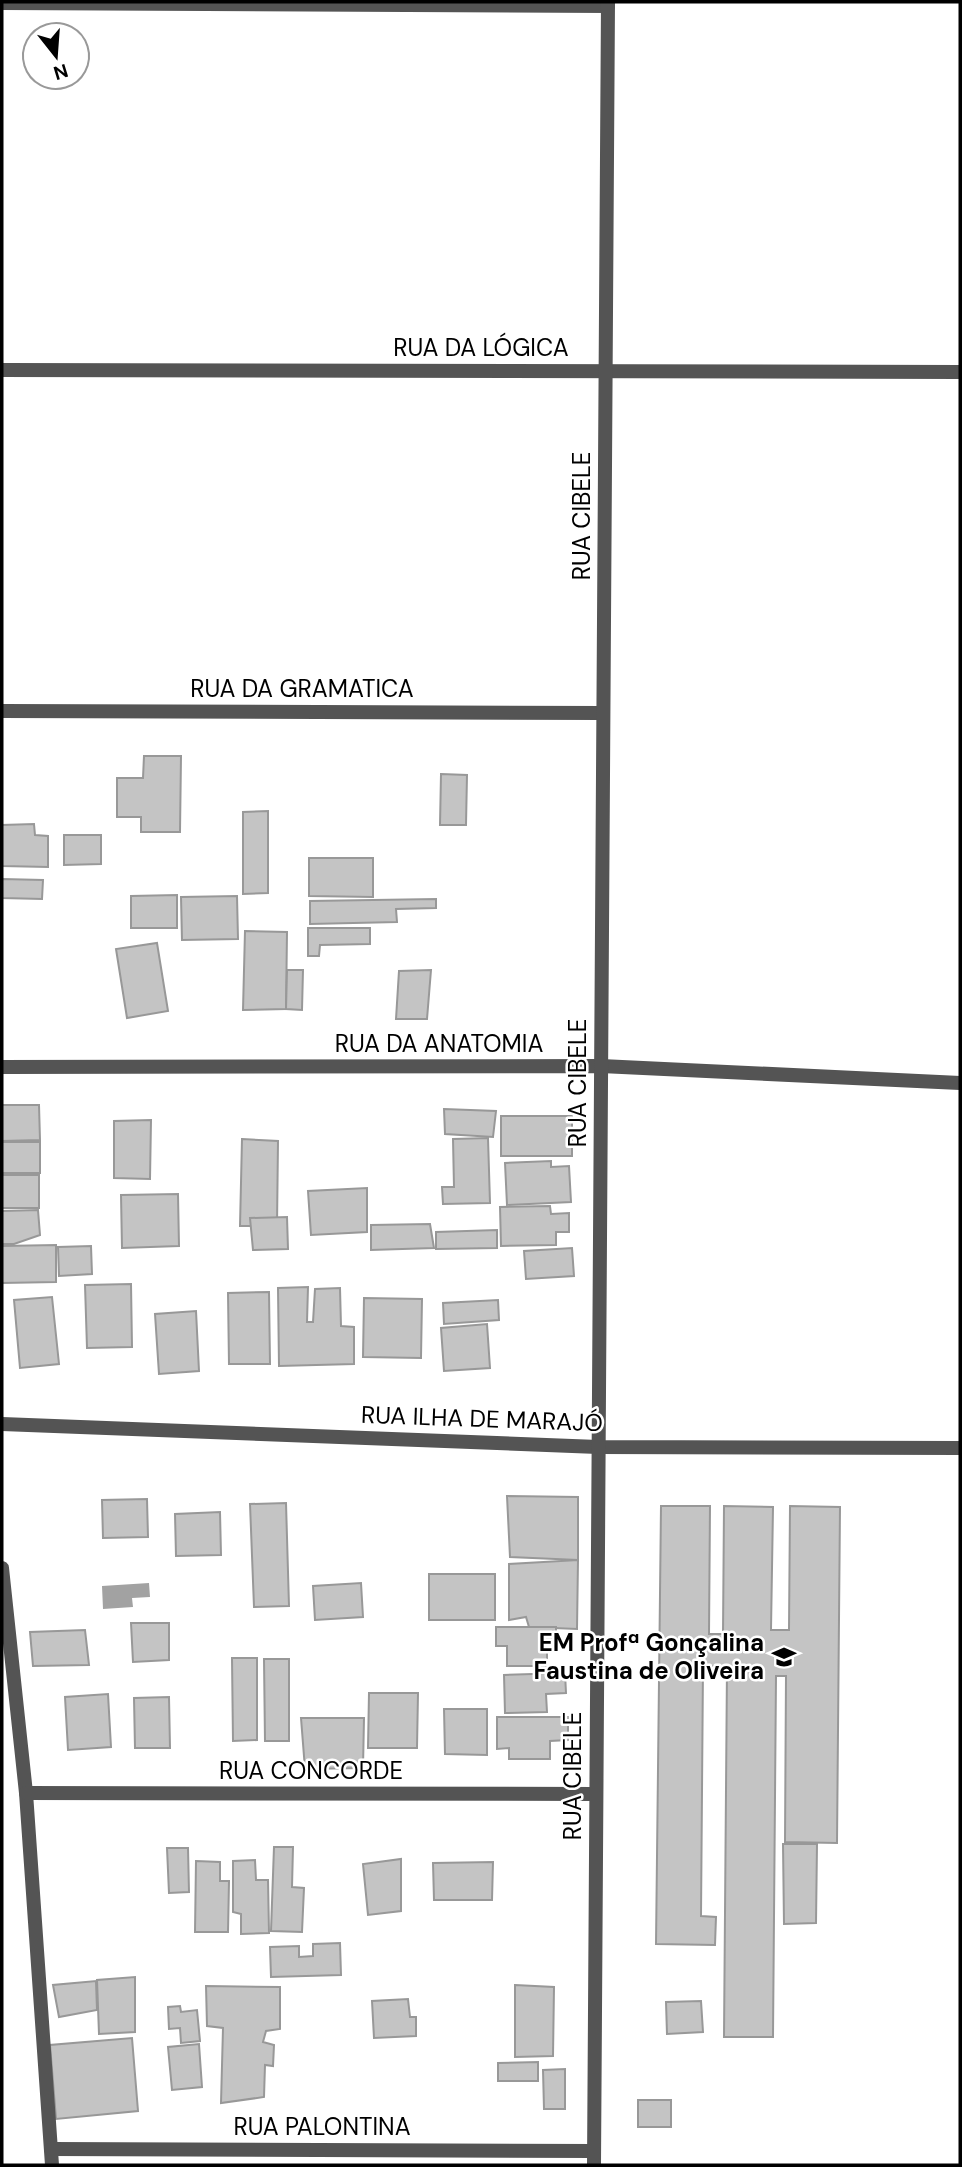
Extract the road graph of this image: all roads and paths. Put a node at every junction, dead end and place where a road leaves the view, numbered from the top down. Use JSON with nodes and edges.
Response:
{"nodes":[{"id":1,"x":2,"y":3,"type":"edge"},
{"id":2,"x":608,"y":4,"type":"edge"},
{"id":3,"x":2,"y":370,"type":"edge"},
{"id":4,"x":605,"y":371,"type":"junction"},
{"id":5,"x":960,"y":372,"type":"edge"},
{"id":6,"x":2,"y":711,"type":"edge"},
{"id":7,"x":603,"y":713,"type":"junction"},
{"id":8,"x":601,"y":1066,"type":"junction"},
{"id":9,"x":2,"y":1067,"type":"edge"},
{"id":10,"x":960,"y":1083,"type":"edge"},
{"id":11,"x":2,"y":1424,"type":"edge"},
{"id":12,"x":598,"y":1447,"type":"junction"},
{"id":13,"x":960,"y":1448,"type":"edge"},
{"id":14,"x":2,"y":1568,"type":"edge"},
{"id":15,"x":26,"y":1793,"type":"junction"},
{"id":16,"x":596,"y":1794,"type":"junction"},
{"id":17,"x":51,"y":2149,"type":"junction"},
{"id":18,"x":594,"y":2158,"type":"edge"},
{"id":19,"x":52,"y":2165,"type":"edge"}],
"edges":[{"from":1,"to":2,"type":"street"},
{"from":2,"to":4,"type":"street","name":"RUA CIBELE"},
{"from":3,"to":4,"type":"street","name":"RUA DA LÓGICA"},
{"from":4,"to":5,"type":"street","name":"RUA DA LÓGICA"},
{"from":4,"to":7,"type":"street","name":"RUA CIBELE"},
{"from":6,"to":7,"type":"street","name":"RUA DA GRAMATICA"},
{"from":7,"to":8,"type":"street","name":"RUA CIBELE"},
{"from":8,"to":9,"type":"street","name":"RUA DA ANATOMIA"},
{"from":8,"to":10,"type":"street","name":"RUA DA ANATOMIA"},
{"from":8,"to":12,"type":"street","name":"RUA CIBELE"},
{"from":11,"to":12,"type":"street","name":"RUA ILHA DE MARAJÓ"},
{"from":12,"to":13,"type":"street","name":"RUA ILHA DE MARAJÓ"},
{"from":12,"to":16,"type":"street","name":"RUA CIBELE"},
{"from":14,"to":15,"type":"street"},
{"from":15,"to":16,"type":"street","name":"RUA CONCORDE"},
{"from":15,"to":17,"type":"street"},
{"from":16,"to":18,"type":"street","name":"RUA CIBELE"},
{"from":17,"to":18,"type":"street","name":"RUA PALONTINA"},
{"from":17,"to":19,"type":"street"}]}
